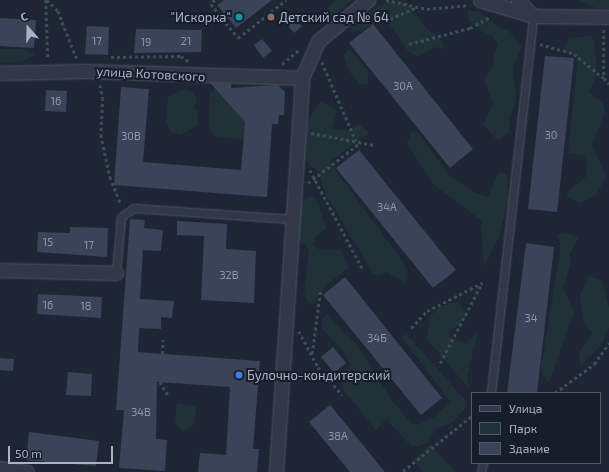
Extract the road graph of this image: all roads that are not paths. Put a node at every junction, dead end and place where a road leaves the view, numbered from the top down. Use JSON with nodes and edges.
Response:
{"nodes":[{"id":1,"x":368,"y":0,"type":"edge"},
{"id":2,"x":518,"y":0,"type":"edge"},
{"id":3,"x":482,"y":1,"type":"edge"},
{"id":4,"x":533,"y":16,"type":"junction"},
{"id":5,"x":606,"y":17,"type":"edge"},
{"id":6,"x":0,"y":73,"type":"edge"},
{"id":7,"x":302,"y":78,"type":"junction"},
{"id":8,"x":292,"y":219,"type":"junction"},
{"id":9,"x":0,"y":270,"type":"edge"},
{"id":10,"x":116,"y":273,"type":"joint"},
{"id":11,"x":491,"y":392,"type":"edge"},
{"id":12,"x":0,"y":468,"type":"edge"},
{"id":13,"x":27,"y":472,"type":"edge"},
{"id":14,"x":276,"y":472,"type":"edge"}],
"edges":[{"from":1,"to":7,"type":"street"},
{"from":2,"to":4,"type":"street"},
{"from":3,"to":4,"type":"street"},
{"from":4,"to":5,"type":"street"},
{"from":4,"to":11,"type":"lane"},
{"from":6,"to":7,"type":"street","name":"улица Котовского"},
{"from":7,"to":8,"type":"street"},
{"from":8,"to":10,"type":"lane"},
{"from":8,"to":14,"type":"street"},
{"from":9,"to":10,"type":"street"},
{"from":12,"to":13,"type":"street"}]}
